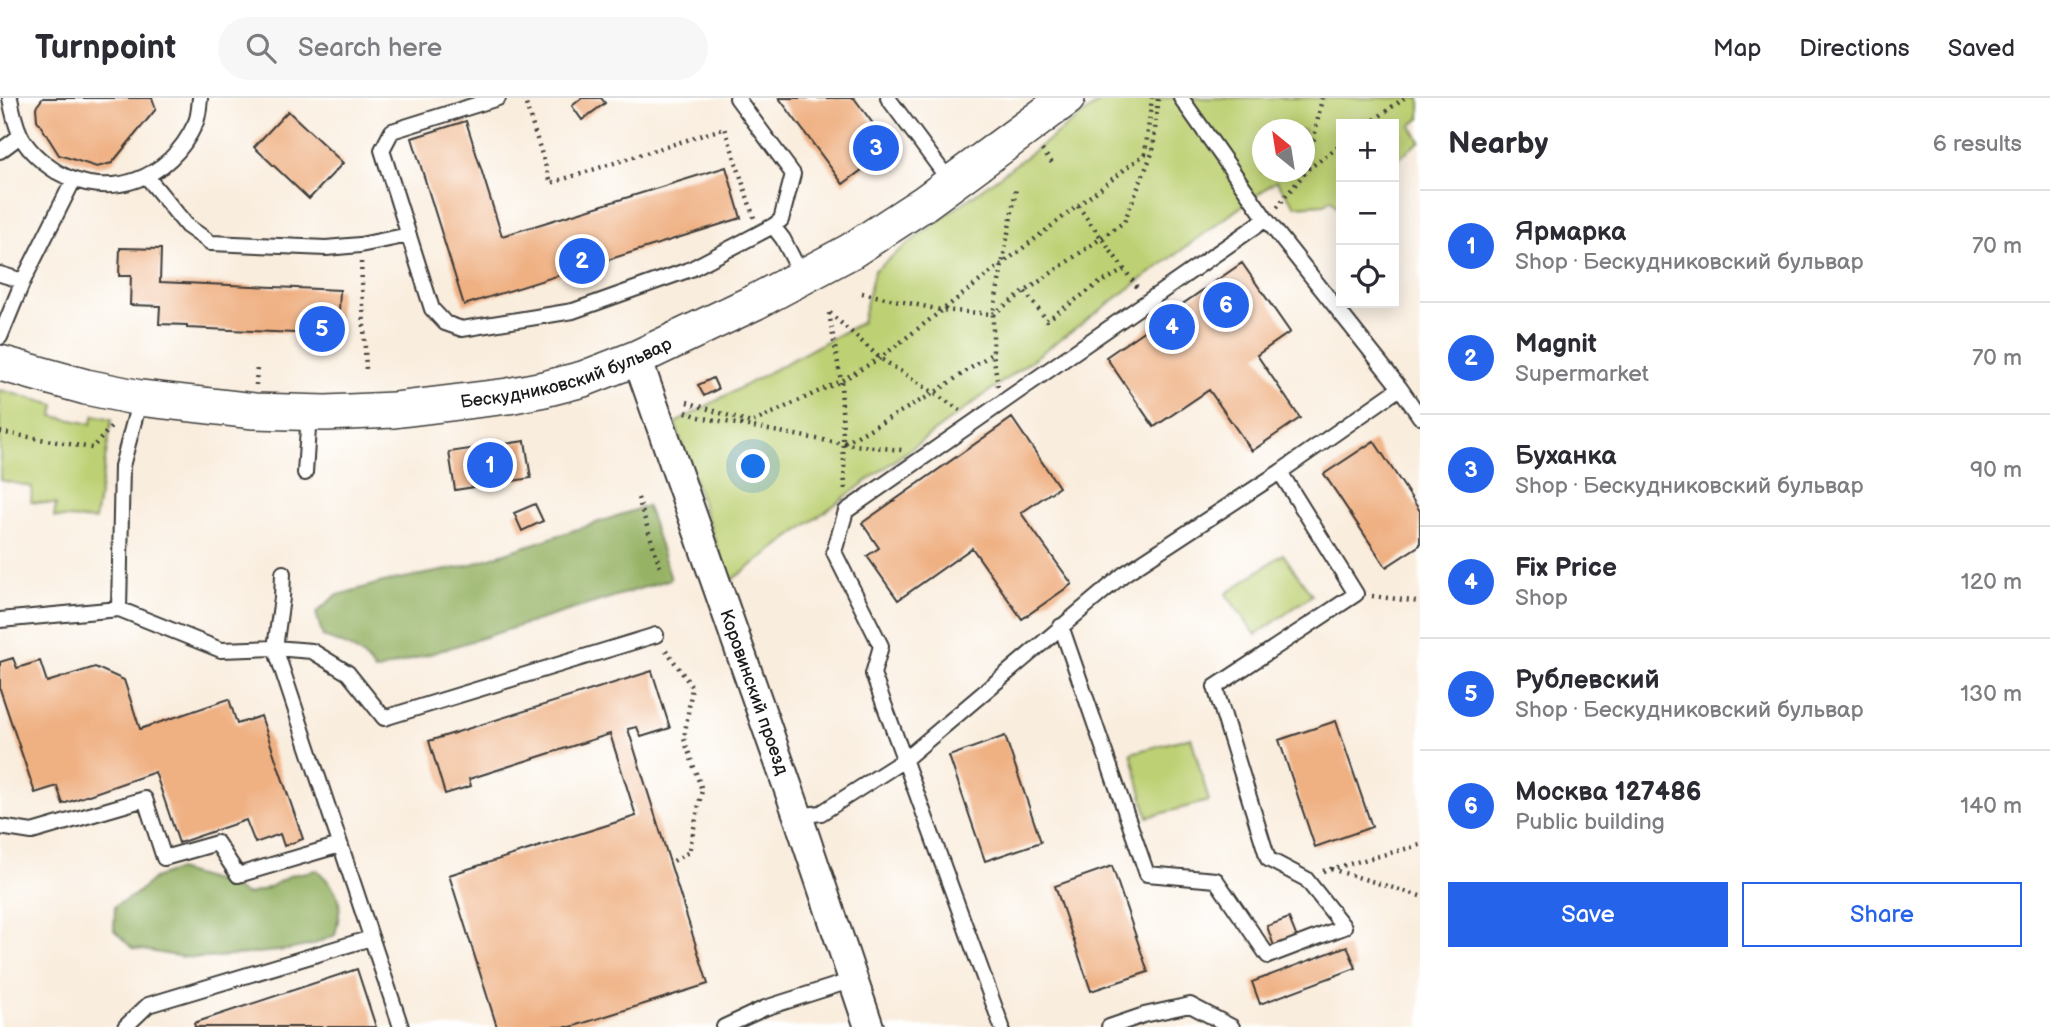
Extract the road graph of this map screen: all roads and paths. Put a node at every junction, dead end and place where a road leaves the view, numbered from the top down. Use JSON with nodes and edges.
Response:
{"nodes":[{"id":1,"x":10,"y":98,"type":"edge"},
{"id":2,"x":200,"y":98,"type":"edge"},
{"id":3,"x":498,"y":98,"type":"edge"},
{"id":4,"x":524,"y":98,"type":"edge"},
{"id":5,"x":737,"y":98,"type":"edge"},
{"id":6,"x":888,"y":98,"type":"edge"},
{"id":7,"x":1067,"y":98,"type":"edge"},
{"id":8,"x":1152,"y":98,"type":"edge"},
{"id":9,"x":1158,"y":98,"type":"edge"},
{"id":10,"x":1181,"y":98,"type":"edge"},
{"id":11,"x":1322,"y":98,"type":"edge"},
{"id":12,"x":1404,"y":98,"type":"edge"},
{"id":13,"x":1376,"y":119,"type":"edge"},
{"id":14,"x":1315,"y":134,"type":"edge"},
{"id":15,"x":20,"y":136,"type":"junction"},
{"id":16,"x":1040,"y":146,"type":"dead end"},
{"id":17,"x":1336,"y":149,"type":"edge"},
{"id":18,"x":0,"y":150,"type":"edge"},
{"id":19,"x":1052,"y":163,"type":"dead end"},
{"id":20,"x":1315,"y":164,"type":"edge"},
{"id":21,"x":147,"y":177,"type":"junction"},
{"id":22,"x":73,"y":181,"type":"junction"},
{"id":23,"x":1297,"y":182,"type":"edge"},
{"id":24,"x":952,"y":184,"type":"junction"},
{"id":25,"x":1016,"y":190,"type":"dead end"},
{"id":26,"x":1077,"y":206,"type":"junction"},
{"id":27,"x":1266,"y":219,"type":"junction"},
{"id":28,"x":773,"y":226,"type":"junction"},
{"id":29,"x":759,"y":233,"type":"junction"},
{"id":30,"x":409,"y":235,"type":"junction"},
{"id":31,"x":1102,"y":239,"type":"junction"},
{"id":32,"x":360,"y":245,"type":"junction"},
{"id":33,"x":1003,"y":262,"type":"junction"},
{"id":34,"x":1124,"y":270,"type":"junction"},
{"id":35,"x":0,"y":274,"type":"edge"},
{"id":36,"x":802,"y":276,"type":"junction"},
{"id":37,"x":23,"y":281,"type":"junction"},
{"id":38,"x":1025,"y":292,"type":"junction"},
{"id":39,"x":862,"y":293,"type":"dead end"},
{"id":40,"x":1147,"y":301,"type":"junction"},
{"id":41,"x":941,"y":310,"type":"junction"},
{"id":42,"x":993,"y":314,"type":"junction"},
{"id":43,"x":0,"y":337,"type":"edge"},
{"id":44,"x":993,"y":353,"type":"junction"},
{"id":45,"x":637,"y":358,"type":"junction"},
{"id":46,"x":880,"y":358,"type":"junction"},
{"id":47,"x":0,"y":363,"type":"edge"},
{"id":48,"x":257,"y":367,"type":"dead end"},
{"id":49,"x":366,"y":370,"type":"dead end"},
{"id":50,"x":841,"y":381,"type":"junction"},
{"id":51,"x":1400,"y":388,"type":"junction"},
{"id":52,"x":255,"y":389,"type":"dead end"},
{"id":53,"x":934,"y":393,"type":"junction"},
{"id":54,"x":687,"y":402,"type":"dead end"},
{"id":55,"x":1000,"y":404,"type":"junction"},
{"id":56,"x":130,"y":407,"type":"junction"},
{"id":57,"x":686,"y":412,"type":"dead end"},
{"id":58,"x":309,"y":413,"type":"junction"},
{"id":59,"x":1420,"y":417,"type":"edge"},
{"id":60,"x":976,"y":420,"type":"junction"},
{"id":61,"x":0,"y":432,"type":"edge"},
{"id":62,"x":845,"y":444,"type":"junction"},
{"id":63,"x":929,"y":453,"type":"junction"},
{"id":64,"x":1280,"y":472,"type":"junction"},
{"id":65,"x":306,"y":473,"type":"dead end"},
{"id":66,"x":638,"y":498,"type":"dead end"},
{"id":67,"x":846,"y":511,"type":"junction"},
{"id":68,"x":660,"y":567,"type":"dead end"},
{"id":69,"x":283,"y":573,"type":"dead end"},
{"id":70,"x":1356,"y":594,"type":"junction"},
{"id":71,"x":1420,"y":602,"type":"edge"},
{"id":72,"x":119,"y":609,"type":"junction"},
{"id":73,"x":0,"y":620,"type":"edge"},
{"id":74,"x":1061,"y":626,"type":"junction"},
{"id":75,"x":656,"y":635,"type":"joint"},
{"id":76,"x":275,"y":648,"type":"junction"},
{"id":77,"x":904,"y":760,"type":"junction"},
{"id":78,"x":798,"y":816,"type":"junction"},
{"id":79,"x":0,"y":827,"type":"edge"},
{"id":80,"x":340,"y":845,"type":"junction"},
{"id":81,"x":1420,"y":845,"type":"edge"},
{"id":82,"x":670,"y":863,"type":"dead end"},
{"id":83,"x":1331,"y":868,"type":"junction"},
{"id":84,"x":1306,"y":878,"type":"junction"},
{"id":85,"x":1420,"y":896,"type":"edge"},
{"id":86,"x":371,"y":938,"type":"junction"},
{"id":87,"x":853,"y":980,"type":"junction"},
{"id":88,"x":1146,"y":1021,"type":"edge"},
{"id":89,"x":125,"y":1027,"type":"edge"},
{"id":90,"x":401,"y":1027,"type":"edge"},
{"id":91,"x":724,"y":1027,"type":"edge"},
{"id":92,"x":869,"y":1027,"type":"edge"},
{"id":93,"x":1002,"y":1027,"type":"edge"},
{"id":94,"x":1110,"y":1027,"type":"edge"},
{"id":95,"x":1232,"y":1027,"type":"edge"}],
"edges":[{"from":1,"to":15,"type":"lane"},
{"from":2,"to":21,"type":"lane"},
{"from":3,"to":30,"type":"lane"},
{"from":4,"to":29,"type":"path"},
{"from":5,"to":28,"type":"lane"},
{"from":6,"to":24,"type":"lane"},
{"from":7,"to":24,"type":"street","name":"Бескудниковский бульвар"},
{"from":8,"to":26,"type":"path"},
{"from":9,"to":31,"type":"path"},
{"from":10,"to":27,"type":"lane"},
{"from":11,"to":14,"type":"path"},
{"from":12,"to":13,"type":"path"},
{"from":15,"to":18,"type":"lane"},
{"from":15,"to":22,"type":"lane"},
{"from":16,"to":19,"type":"path"},
{"from":17,"to":20,"type":"path"},
{"from":21,"to":22,"type":"lane"},
{"from":21,"to":32,"type":"lane"},
{"from":22,"to":37,"type":"lane"},
{"from":23,"to":27,"type":"path"},
{"from":24,"to":36,"type":"street","name":"Бескудниковский бульвар"},
{"from":25,"to":33,"type":"path"},
{"from":26,"to":31,"type":"path"},
{"from":26,"to":33,"type":"path"},
{"from":27,"to":40,"type":"lane"},
{"from":27,"to":51,"type":"lane"},
{"from":28,"to":29,"type":"lane"},
{"from":28,"to":36,"type":"lane"},
{"from":29,"to":30,"type":"lane"},
{"from":30,"to":32,"type":"lane"},
{"from":31,"to":34,"type":"path"},
{"from":31,"to":38,"type":"path"},
{"from":32,"to":49,"type":"path"},
{"from":33,"to":41,"type":"path"},
{"from":33,"to":42,"type":"path"},
{"from":34,"to":38,"type":"path"},
{"from":34,"to":40,"type":"path"},
{"from":35,"to":37,"type":"lane"},
{"from":36,"to":45,"type":"street","name":"Бескудниковский бульвар"},
{"from":37,"to":43,"type":"lane"},
{"from":38,"to":42,"type":"path"},
{"from":39,"to":41,"type":"path"},
{"from":40,"to":55,"type":"lane"},
{"from":41,"to":42,"type":"path"},
{"from":41,"to":46,"type":"path"},
{"from":42,"to":44,"type":"path"},
{"from":44,"to":53,"type":"path"},
{"from":44,"to":55,"type":"path"},
{"from":45,"to":58,"type":"street","name":"Бескудниковский бульвар"},
{"from":45,"to":78,"type":"street","name":"Коровинский проезд"},
{"from":46,"to":50,"type":"path"},
{"from":46,"to":50,"type":"path"},
{"from":46,"to":53,"type":"path"},
{"from":47,"to":56,"type":"street","name":"Бескудниковский бульвар"},
{"from":48,"to":52,"type":"path"},
{"from":50,"to":54,"type":"path"},
{"from":50,"to":62,"type":"path"},
{"from":51,"to":59,"type":"lane"},
{"from":51,"to":64,"type":"lane"},
{"from":53,"to":60,"type":"path"},
{"from":53,"to":62,"type":"path"},
{"from":55,"to":60,"type":"lane"},
{"from":56,"to":58,"type":"street","name":"Бескудниковский бульвар"},
{"from":56,"to":61,"type":"path"},
{"from":56,"to":72,"type":"lane"},
{"from":57,"to":62,"type":"path"},
{"from":58,"to":65,"type":"lane"},
{"from":60,"to":63,"type":"lane"},
{"from":62,"to":63,"type":"path"},
{"from":62,"to":67,"type":"path"},
{"from":63,"to":67,"type":"lane"},
{"from":64,"to":70,"type":"lane"},
{"from":64,"to":74,"type":"lane"},
{"from":66,"to":68,"type":"path"},
{"from":67,"to":77,"type":"lane"},
{"from":69,"to":76,"type":"lane"},
{"from":70,"to":71,"type":"path"},
{"from":70,"to":84,"type":"lane"},
{"from":72,"to":73,"type":"lane"},
{"from":72,"to":76,"type":"lane"},
{"from":74,"to":77,"type":"lane"},
{"from":74,"to":84,"type":"lane"},
{"from":75,"to":76,"type":"lane"},
{"from":75,"to":82,"type":"path"},
{"from":76,"to":80,"type":"lane"},
{"from":77,"to":78,"type":"lane"},
{"from":77,"to":93,"type":"lane"},
{"from":78,"to":87,"type":"street","name":"Коровинский проезд"},
{"from":79,"to":80,"type":"lane"},
{"from":80,"to":86,"type":"lane"},
{"from":81,"to":83,"type":"path"},
{"from":83,"to":84,"type":"path"},
{"from":83,"to":85,"type":"path"},
{"from":86,"to":89,"type":"lane"},
{"from":86,"to":90,"type":"lane"},
{"from":87,"to":91,"type":"lane"},
{"from":87,"to":92,"type":"street","name":"Коровинский проезд"},
{"from":88,"to":94,"type":"lane"},
{"from":88,"to":95,"type":"lane"}]}
